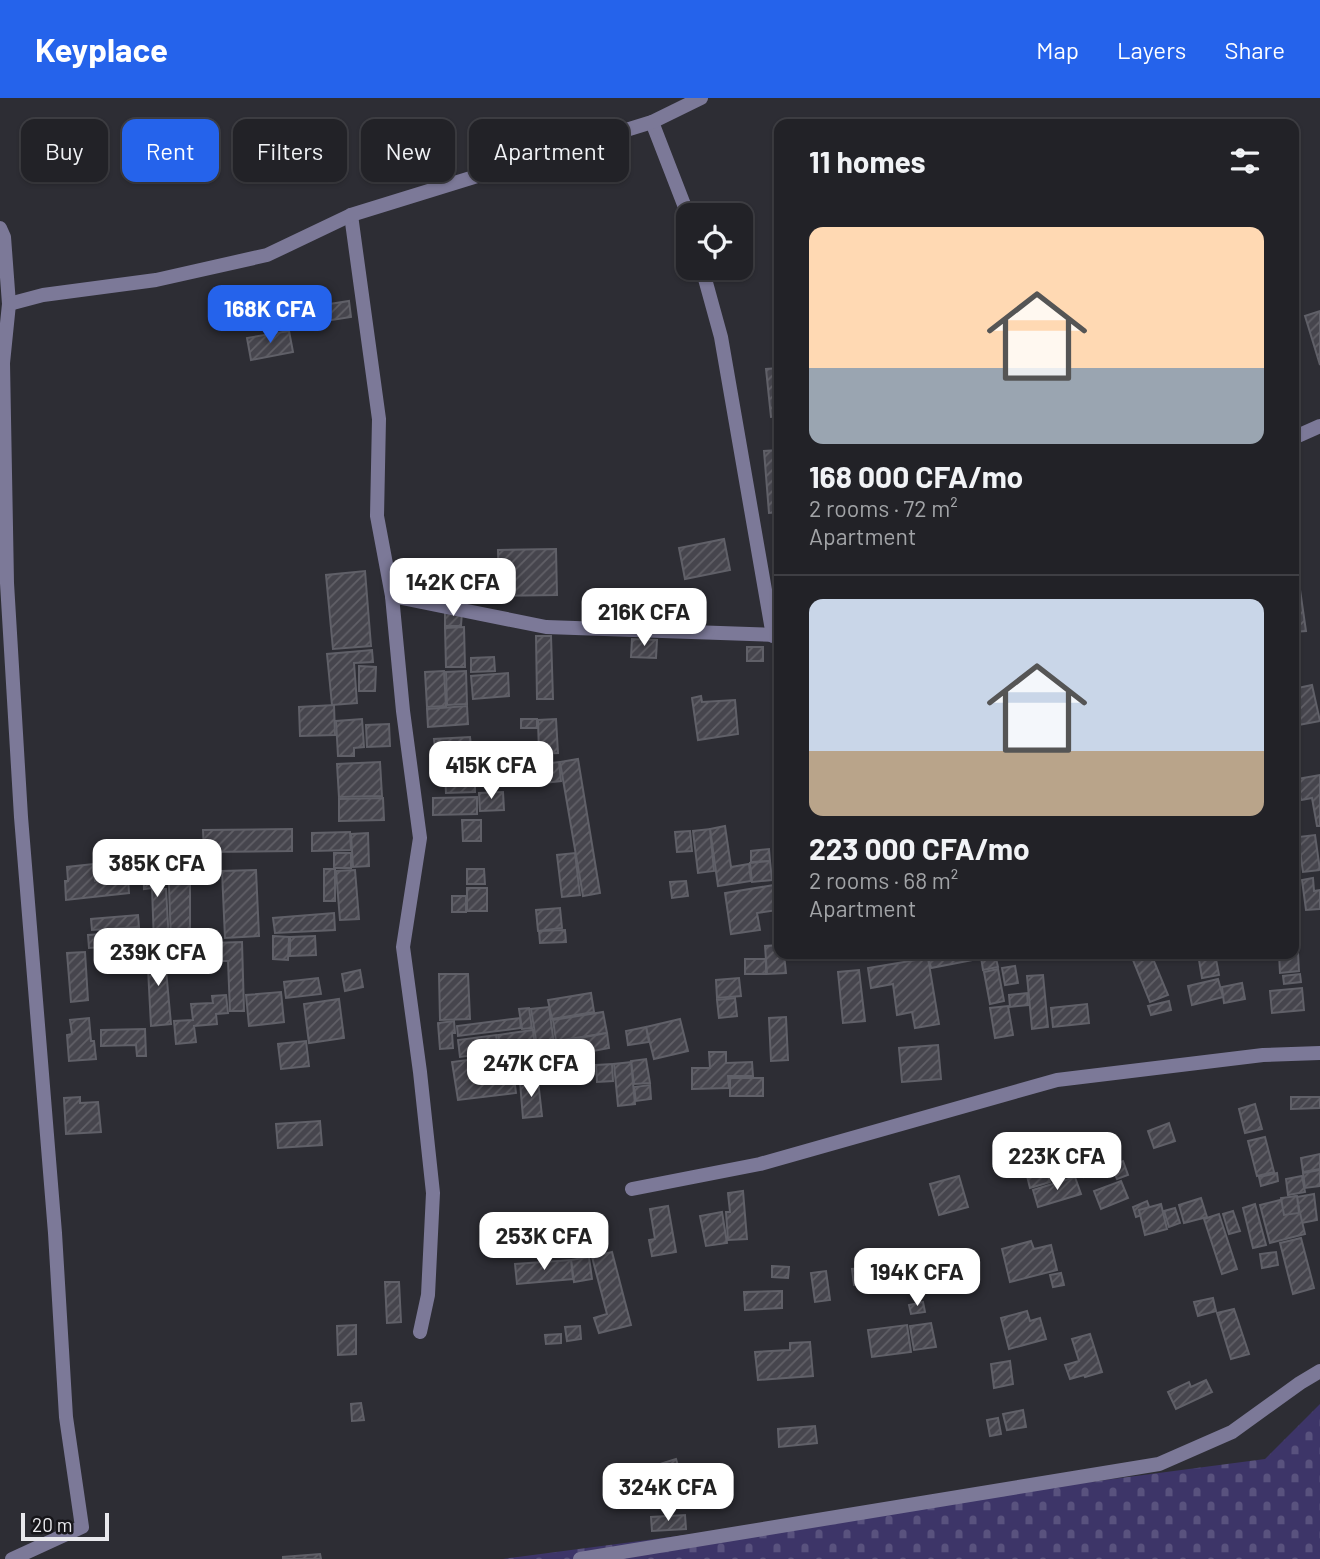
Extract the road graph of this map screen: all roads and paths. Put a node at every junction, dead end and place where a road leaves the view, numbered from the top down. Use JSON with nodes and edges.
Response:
{"nodes":[{"id":1,"x":701,"y":98,"type":"edge"},
{"id":2,"x":652,"y":122,"type":"junction"},
{"id":3,"x":683,"y":203,"type":"edge"},
{"id":4,"x":351,"y":215,"type":"junction"},
{"id":5,"x":0,"y":228,"type":"edge"},
{"id":6,"x":705,"y":280,"type":"edge"},
{"id":7,"x":9,"y":304,"type":"junction"},
{"id":8,"x":1320,"y":426,"type":"edge"},
{"id":9,"x":1299,"y":435,"type":"edge"},
{"id":10,"x":3,"y":584,"type":"edge"},
{"id":11,"x":392,"y":596,"type":"junction"},
{"id":12,"x":774,"y":625,"type":"edge"},
{"id":13,"x":774,"y":636,"type":"edge"},
{"id":14,"x":1320,"y":1053,"type":"edge"},
{"id":15,"x":632,"y":1189,"type":"dead end"},
{"id":16,"x":420,"y":1332,"type":"dead end"},
{"id":17,"x":1320,"y":1371,"type":"edge"},
{"id":18,"x":12,"y":1559,"type":"edge"},
{"id":19,"x":580,"y":1559,"type":"edge"}],
"edges":[{"from":1,"to":2,"type":"street"},
{"from":2,"to":3,"type":"street"},
{"from":2,"to":4,"type":"street"},
{"from":4,"to":7,"type":"street"},
{"from":4,"to":11,"type":"street"},
{"from":5,"to":7,"type":"street"},
{"from":6,"to":12,"type":"street"},
{"from":7,"to":10,"type":"street"},
{"from":8,"to":9,"type":"street"},
{"from":10,"to":18,"type":"street"},
{"from":11,"to":13,"type":"street"},
{"from":11,"to":16,"type":"street"},
{"from":14,"to":15,"type":"street"},
{"from":17,"to":19,"type":"street"}]}
